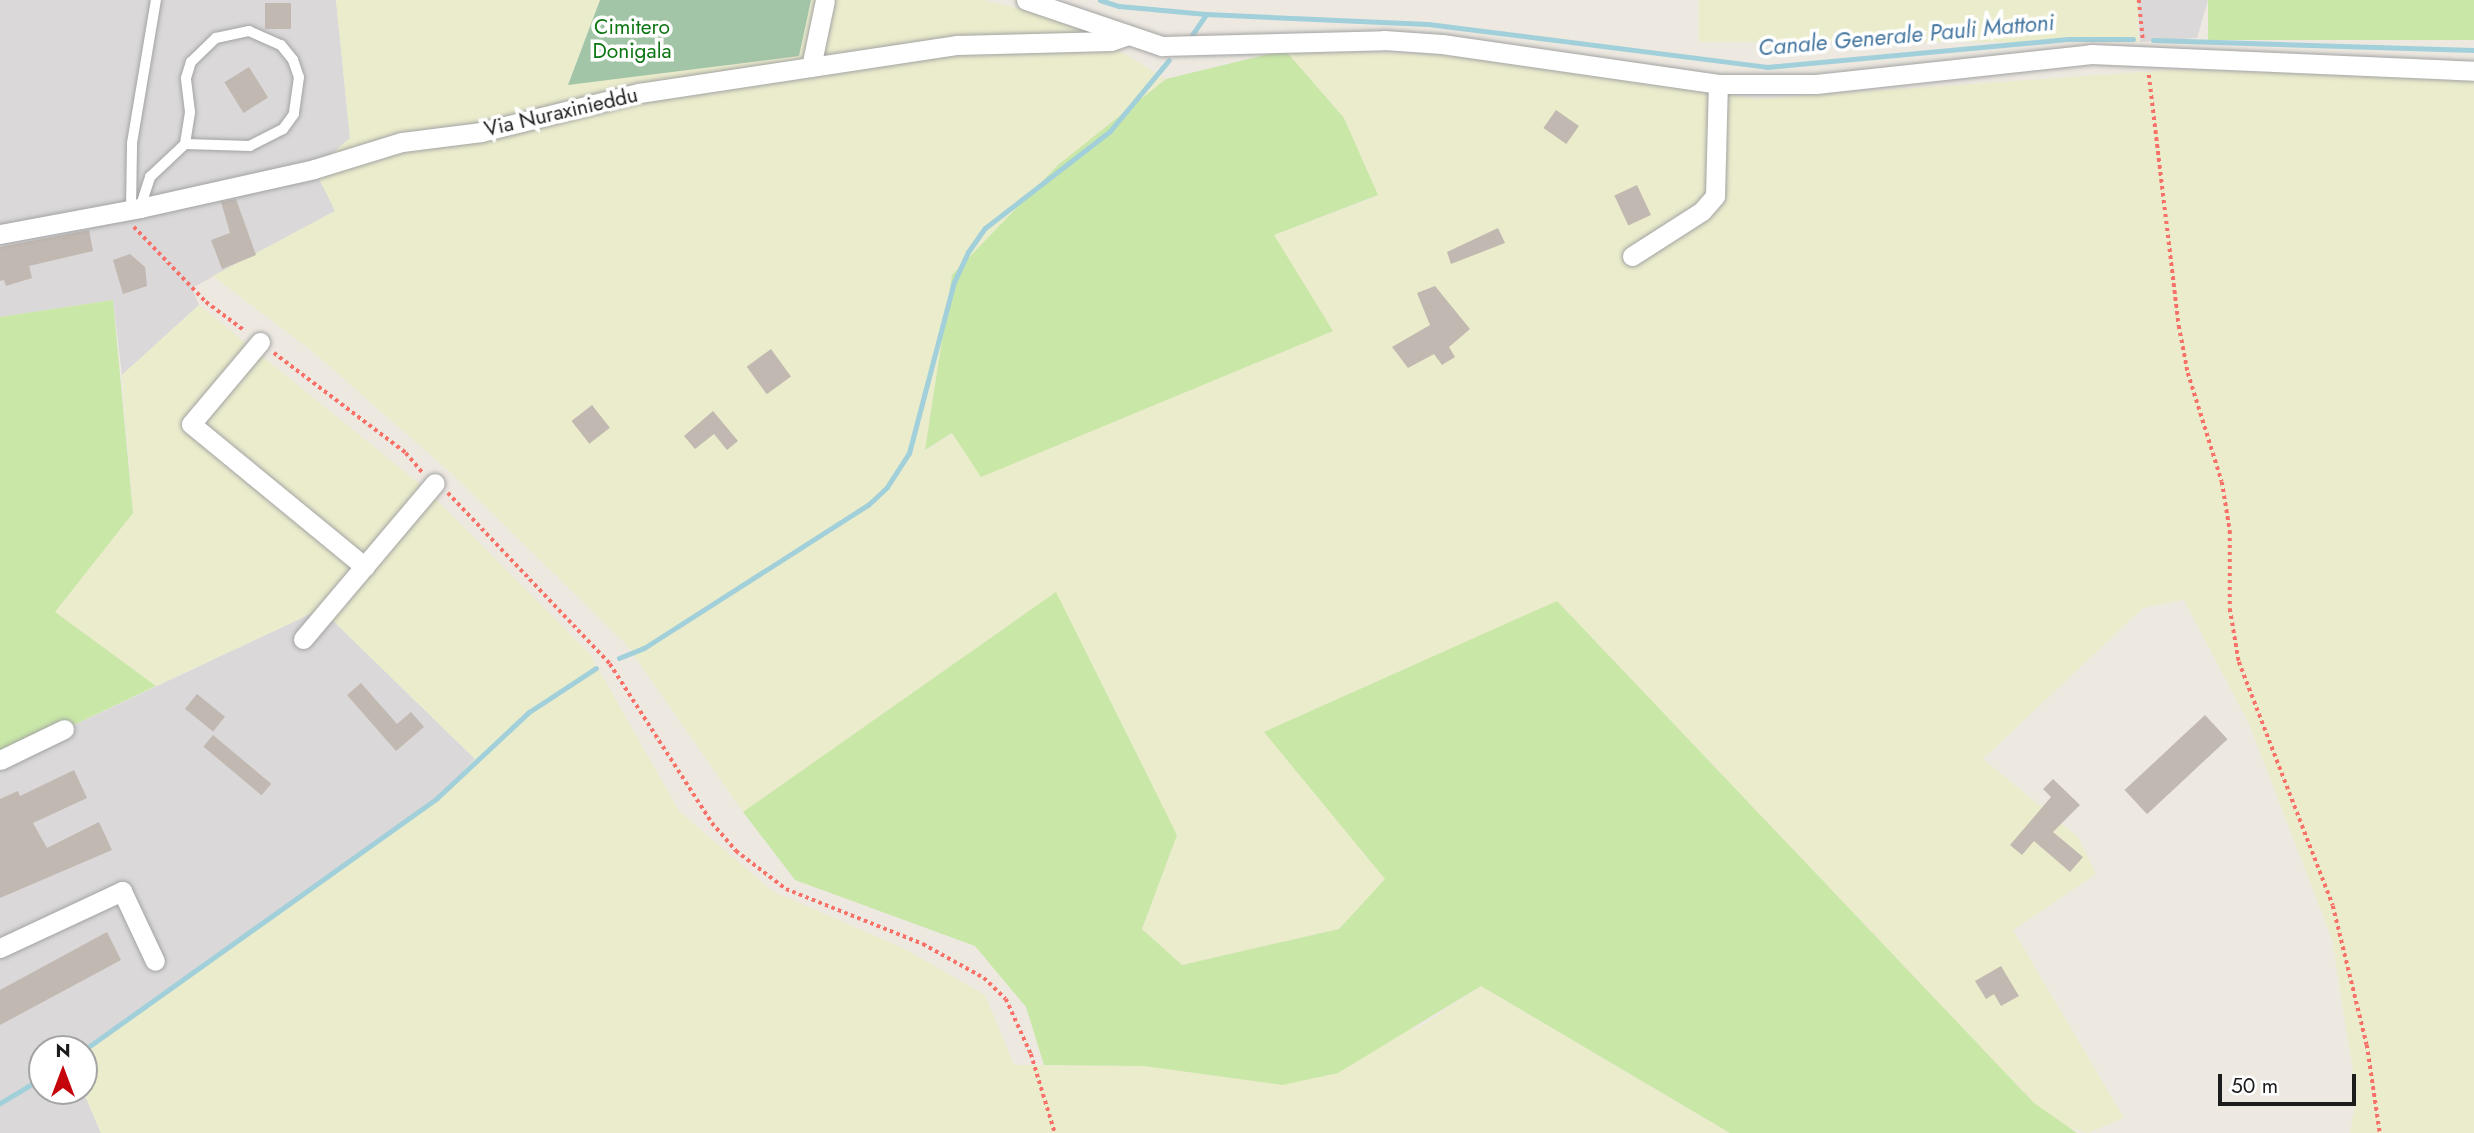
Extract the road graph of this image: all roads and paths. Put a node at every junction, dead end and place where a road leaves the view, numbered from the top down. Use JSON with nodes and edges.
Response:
{"nodes":[{"id":1,"x":156,"y":0,"type":"edge"},
{"id":2,"x":824,"y":0,"type":"edge"},
{"id":3,"x":1026,"y":0,"type":"edge"},
{"id":4,"x":2139,"y":0,"type":"edge"},
{"id":5,"x":1128,"y":35,"type":"junction"},
{"id":6,"x":2145,"y":55,"type":"junction"},
{"id":7,"x":811,"y":67,"type":"junction"},
{"id":8,"x":2474,"y":71,"type":"edge"},
{"id":9,"x":1718,"y":84,"type":"junction"},
{"id":10,"x":185,"y":144,"type":"junction"},
{"id":11,"x":131,"y":210,"type":"junction"},
{"id":12,"x":0,"y":234,"type":"edge"},
{"id":13,"x":1632,"y":256,"type":"dead end"},
{"id":14,"x":260,"y":342,"type":"junction"},
{"id":15,"x":435,"y":483,"type":"junction"},
{"id":16,"x":365,"y":567,"type":"junction"},
{"id":17,"x":303,"y":639,"type":"dead end"},
{"id":18,"x":64,"y":729,"type":"dead end"},
{"id":19,"x":0,"y":760,"type":"edge"},
{"id":20,"x":0,"y":948,"type":"edge"},
{"id":21,"x":155,"y":961,"type":"dead end"},
{"id":22,"x":1055,"y":1133,"type":"edge"},
{"id":23,"x":2380,"y":1133,"type":"edge"}],
"edges":[{"from":1,"to":11,"type":"lane"},
{"from":2,"to":7,"type":"street"},
{"from":3,"to":5,"type":"street"},
{"from":4,"to":6,"type":"path"},
{"from":5,"to":7,"type":"street","name":"Via Nuraxinieddu"},
{"from":5,"to":9,"type":"street"},
{"from":6,"to":8,"type":"street"},
{"from":6,"to":9,"type":"street"},
{"from":6,"to":23,"type":"path"},
{"from":7,"to":11,"type":"street","name":"Via Nuraxinieddu"},
{"from":9,"to":13,"type":"street"},
{"from":10,"to":10,"type":"lane"},
{"from":10,"to":11,"type":"lane"},
{"from":11,"to":12,"type":"street","name":"Via Nuraxinieddu"},
{"from":11,"to":14,"type":"path"},
{"from":14,"to":15,"type":"path"},
{"from":14,"to":16,"type":"street"},
{"from":15,"to":16,"type":"street"},
{"from":15,"to":22,"type":"path"},
{"from":16,"to":17,"type":"street"},
{"from":18,"to":19,"type":"street"},
{"from":20,"to":21,"type":"street"}]}
